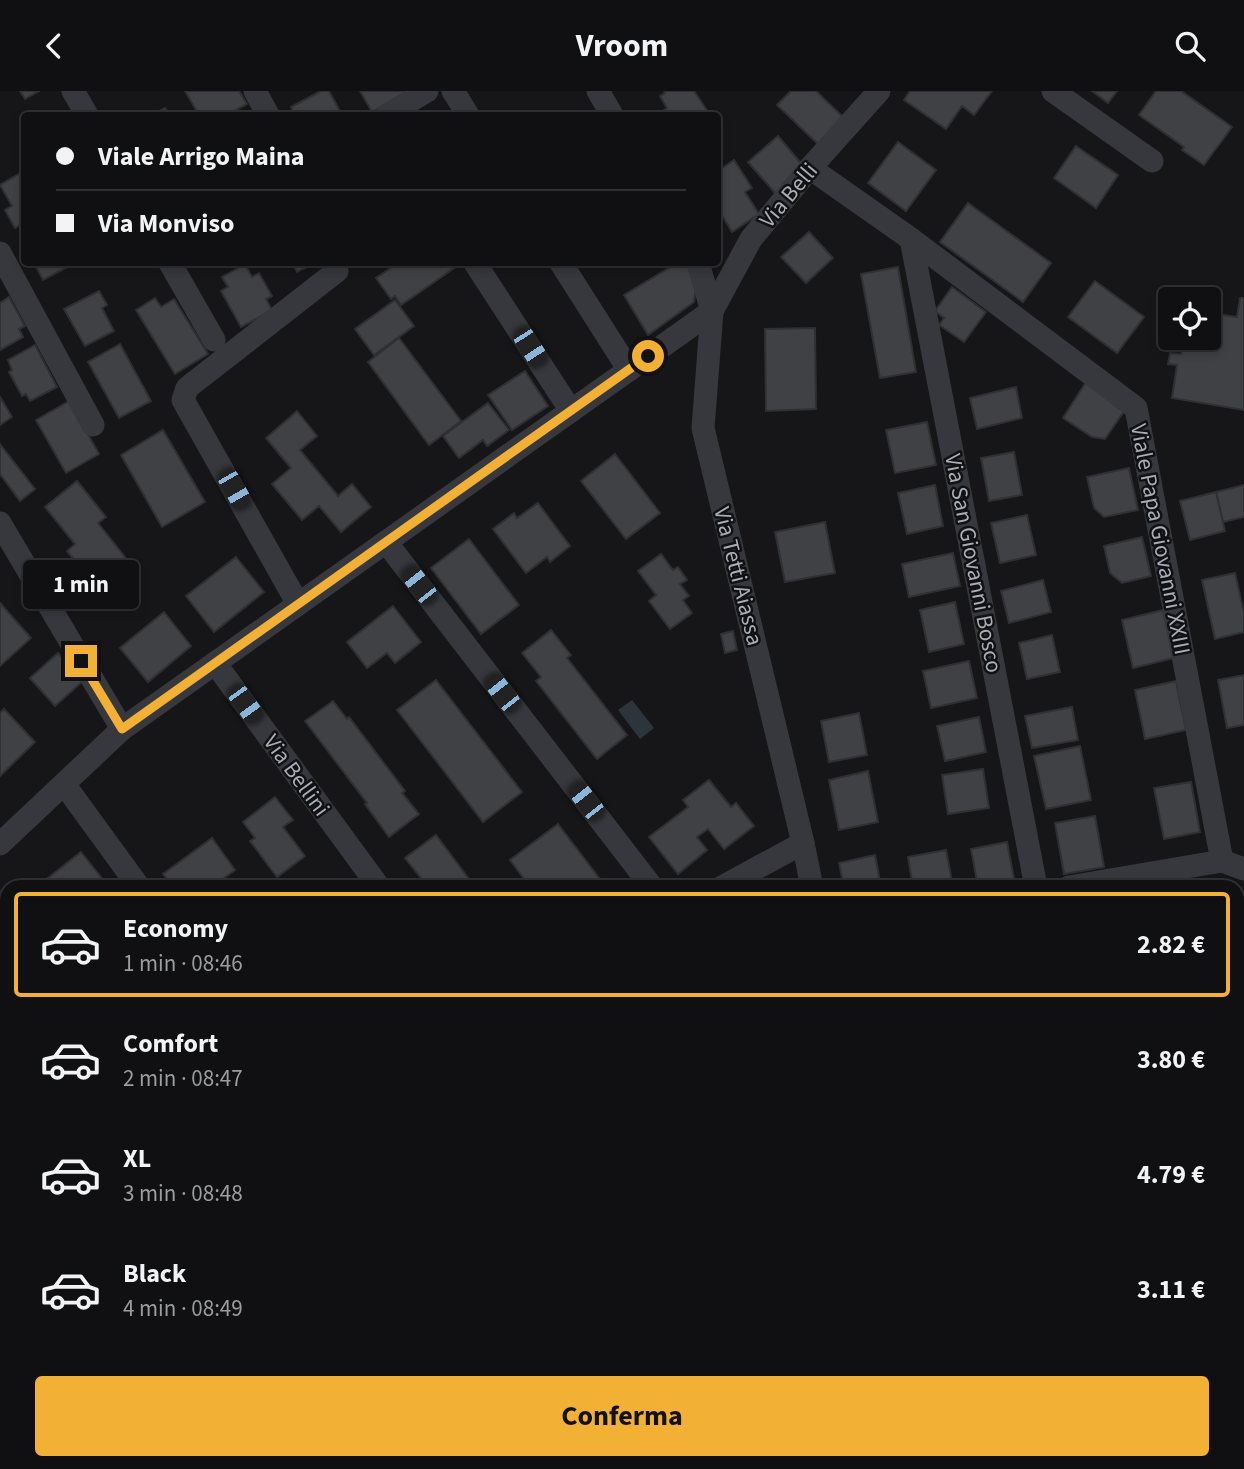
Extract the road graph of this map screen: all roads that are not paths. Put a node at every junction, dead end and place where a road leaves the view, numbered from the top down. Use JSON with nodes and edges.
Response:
{"nodes":[{"id":1,"x":73,"y":91,"type":"edge"},
{"id":2,"x":255,"y":91,"type":"edge"},
{"id":3,"x":427,"y":91,"type":"edge"},
{"id":4,"x":453,"y":91,"type":"edge"},
{"id":5,"x":598,"y":91,"type":"edge"},
{"id":6,"x":879,"y":91,"type":"edge"},
{"id":7,"x":1053,"y":91,"type":"edge"},
{"id":8,"x":85,"y":112,"type":"edge"},
{"id":9,"x":266,"y":112,"type":"edge"},
{"id":10,"x":392,"y":112,"type":"edge"},
{"id":11,"x":466,"y":112,"type":"edge"},
{"id":12,"x":610,"y":112,"type":"edge"},
{"id":13,"x":1152,"y":161,"type":"dead end"},
{"id":14,"x":810,"y":167,"type":"junction"},
{"id":15,"x":911,"y":239,"type":"junction"},
{"id":16,"x":0,"y":253,"type":"edge"},
{"id":17,"x":172,"y":266,"type":"edge"},
{"id":18,"x":477,"y":266,"type":"edge"},
{"id":19,"x":563,"y":266,"type":"edge"},
{"id":20,"x":699,"y":266,"type":"edge"},
{"id":21,"x":337,"y":271,"type":"dead end"},
{"id":22,"x":712,"y":311,"type":"junction"},
{"id":23,"x":214,"y":340,"type":"dead end"},
{"id":24,"x":629,"y":370,"type":"junction"},
{"id":25,"x":571,"y":411,"type":"junction"},
{"id":26,"x":93,"y":425,"type":"dead end"},
{"id":27,"x":0,"y":523,"type":"edge"},
{"id":28,"x":386,"y":542,"type":"junction"},
{"id":29,"x":298,"y":604,"type":"junction"},
{"id":30,"x":215,"y":663,"type":"junction"},
{"id":31,"x":122,"y":729,"type":"junction"},
{"id":32,"x":64,"y":784,"type":"junction"},
{"id":33,"x":803,"y":843,"type":"junction"},
{"id":34,"x":0,"y":845,"type":"edge"},
{"id":35,"x":1222,"y":861,"type":"junction"},
{"id":36,"x":1244,"y":869,"type":"edge"},
{"id":37,"x":134,"y":880,"type":"edge"},
{"id":38,"x":374,"y":880,"type":"edge"},
{"id":39,"x":647,"y":880,"type":"edge"},
{"id":40,"x":735,"y":880,"type":"edge"},
{"id":41,"x":811,"y":880,"type":"edge"},
{"id":42,"x":1035,"y":880,"type":"edge"},
{"id":43,"x":1110,"y":880,"type":"edge"}],
"edges":[{"from":1,"to":8,"type":"street"},
{"from":2,"to":9,"type":"street"},
{"from":3,"to":10,"type":"street"},
{"from":4,"to":11,"type":"street"},
{"from":5,"to":12,"type":"street"},
{"from":6,"to":14,"type":"street","name":"Via Belli"},
{"from":7,"to":13,"type":"street"},
{"from":14,"to":15,"type":"street","name":"Viale Papa Giovanni XXIII"},
{"from":14,"to":22,"type":"street","name":"Via Belli"},
{"from":15,"to":35,"type":"street","name":"Viale Papa Giovanni XXIII"},
{"from":15,"to":42,"type":"street","name":"Via San Giovanni Bosco"},
{"from":16,"to":26,"type":"street"},
{"from":17,"to":23,"type":"street"},
{"from":18,"to":25,"type":"street"},
{"from":19,"to":24,"type":"street"},
{"from":20,"to":22,"type":"street","name":"Via Tetti Aiassa"},
{"from":21,"to":29,"type":"street"},
{"from":22,"to":24,"type":"street"},
{"from":22,"to":33,"type":"street","name":"Via Tetti Aiassa"},
{"from":24,"to":25,"type":"street"},
{"from":25,"to":28,"type":"street"},
{"from":27,"to":31,"type":"street"},
{"from":28,"to":29,"type":"street"},
{"from":28,"to":39,"type":"street"},
{"from":29,"to":30,"type":"street"},
{"from":30,"to":31,"type":"street"},
{"from":30,"to":38,"type":"street","name":"Via Bellini"},
{"from":31,"to":32,"type":"street"},
{"from":32,"to":34,"type":"street"},
{"from":32,"to":37,"type":"street"},
{"from":33,"to":40,"type":"street"},
{"from":33,"to":41,"type":"street","name":"Via Tetti Aiassa"},
{"from":35,"to":36,"type":"street"},
{"from":35,"to":43,"type":"street"}]}
